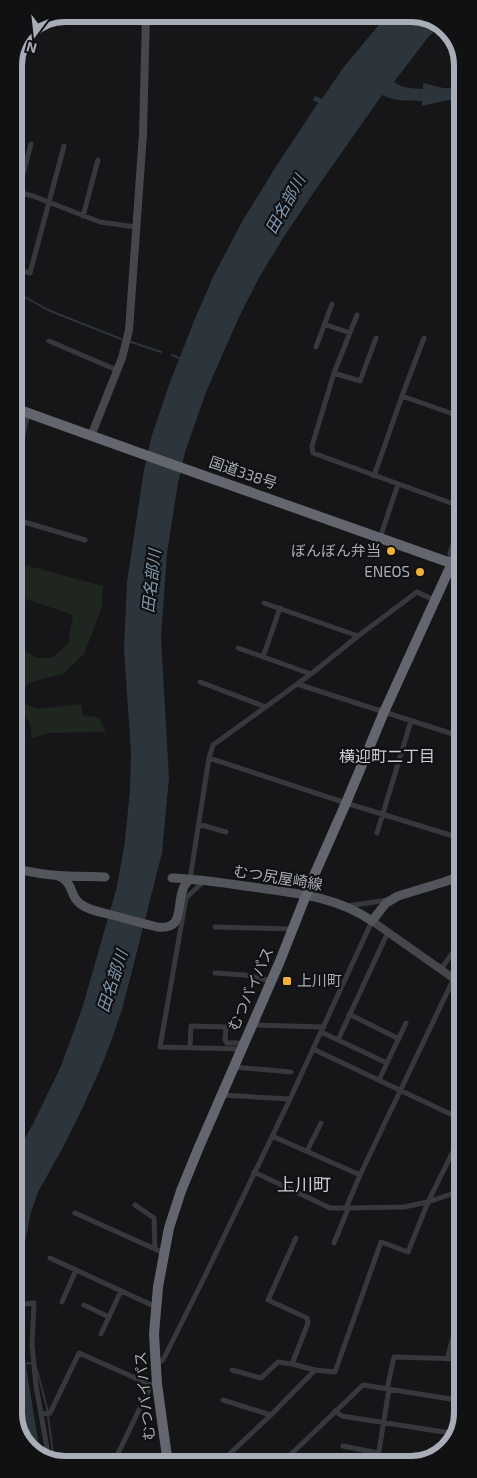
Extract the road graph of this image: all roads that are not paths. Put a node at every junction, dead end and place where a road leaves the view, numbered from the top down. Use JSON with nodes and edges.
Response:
{"nodes":[{"id":1,"x":146,"y":22,"type":"edge"},
{"id":2,"x":31,"y":144,"type":"dead end"},
{"id":3,"x":64,"y":146,"type":"dead end"},
{"id":4,"x":98,"y":160,"type":"dead end"},
{"id":5,"x":22,"y":177,"type":"edge"},
{"id":6,"x":22,"y":193,"type":"edge"},
{"id":7,"x":49,"y":203,"type":"junction"},
{"id":8,"x":83,"y":216,"type":"junction"},
{"id":9,"x":136,"y":227,"type":"junction"},
{"id":10,"x":22,"y":271,"type":"edge"},
{"id":11,"x":332,"y":304,"type":"dead end"},
{"id":12,"x":357,"y":315,"type":"dead end"},
{"id":13,"x":324,"y":324,"type":"junction"},
{"id":14,"x":350,"y":332,"type":"junction"},
{"id":15,"x":376,"y":338,"type":"dead end"},
{"id":16,"x":424,"y":338,"type":"dead end"},
{"id":17,"x":49,"y":341,"type":"dead end"},
{"id":18,"x":316,"y":347,"type":"dead end"},
{"id":19,"x":117,"y":370,"type":"junction"},
{"id":20,"x":334,"y":373,"type":"junction"},
{"id":21,"x":402,"y":396,"type":"junction"},
{"id":22,"x":22,"y":411,"type":"edge"},
{"id":23,"x":28,"y":413,"type":"junction"},
{"id":24,"x":454,"y":414,"type":"edge"},
{"id":25,"x":91,"y":436,"type":"junction"},
{"id":26,"x":22,"y":440,"type":"edge"},
{"id":27,"x":374,"y":476,"type":"junction"},
{"id":28,"x":398,"y":484,"type":"junction"},
{"id":29,"x":454,"y":504,"type":"edge"},
{"id":30,"x":22,"y":521,"type":"edge"},
{"id":31,"x":380,"y":538,"type":"junction"},
{"id":32,"x":84,"y":540,"type":"dead end"},
{"id":33,"x":454,"y":541,"type":"edge"},
{"id":34,"x":454,"y":560,"type":"edge"},
{"id":35,"x":452,"y":563,"type":"junction"},
{"id":36,"x":434,"y":600,"type":"junction"},
{"id":37,"x":264,"y":603,"type":"dead end"},
{"id":38,"x":280,"y":608,"type":"junction"},
{"id":39,"x":358,"y":636,"type":"junction"},
{"id":40,"x":238,"y":648,"type":"dead end"},
{"id":41,"x":264,"y":657,"type":"junction"},
{"id":42,"x":311,"y":674,"type":"junction"},
{"id":43,"x":200,"y":682,"type":"dead end"},
{"id":44,"x":297,"y":684,"type":"junction"},
{"id":45,"x":266,"y":707,"type":"junction"},
{"id":46,"x":384,"y":712,"type":"junction"},
{"id":47,"x":411,"y":721,"type":"junction"},
{"id":48,"x":454,"y":734,"type":"edge"},
{"id":49,"x":208,"y":758,"type":"junction"},
{"id":50,"x":346,"y":803,"type":"junction"},
{"id":51,"x":382,"y":814,"type":"junction"},
{"id":52,"x":198,"y":824,"type":"junction"},
{"id":53,"x":226,"y":832,"type":"dead end"},
{"id":54,"x":377,"y":833,"type":"dead end"},
{"id":55,"x":454,"y":836,"type":"edge"},
{"id":56,"x":22,"y":870,"type":"edge"},
{"id":57,"x":55,"y":875,"type":"junction"},
{"id":58,"x":105,"y":877,"type":"dead end"},
{"id":59,"x":172,"y":878,"type":"dead end"},
{"id":60,"x":454,"y":878,"type":"edge"},
{"id":61,"x":190,"y":879,"type":"junction"},
{"id":62,"x":205,"y":880,"type":"junction"},
{"id":63,"x":307,"y":894,"type":"junction"},
{"id":64,"x":390,"y":900,"type":"junction"},
{"id":65,"x":347,"y":906,"type":"junction"},
{"id":66,"x":372,"y":921,"type":"junction"},
{"id":67,"x":214,"y":927,"type":"dead end"},
{"id":68,"x":294,"y":929,"type":"junction"},
{"id":69,"x":388,"y":932,"type":"junction"},
{"id":70,"x":454,"y":951,"type":"edge"},
{"id":71,"x":441,"y":969,"type":"junction"},
{"id":72,"x":215,"y":974,"type":"dead end"},
{"id":73,"x":454,"y":978,"type":"joint"},
{"id":74,"x":272,"y":981,"type":"junction"},
{"id":75,"x":349,"y":1014,"type":"junction"},
{"id":76,"x":406,"y":1023,"type":"dead end"},
{"id":77,"x":252,"y":1025,"type":"junction"},
{"id":78,"x":322,"y":1029,"type":"junction"},
{"id":79,"x":338,"y":1040,"type":"junction"},
{"id":80,"x":399,"y":1040,"type":"junction"},
{"id":81,"x":243,"y":1046,"type":"junction"},
{"id":82,"x":190,"y":1048,"type":"junction"},
{"id":83,"x":313,"y":1049,"type":"junction"},
{"id":84,"x":387,"y":1063,"type":"junction"},
{"id":85,"x":234,"y":1067,"type":"junction"},
{"id":86,"x":291,"y":1072,"type":"dead end"},
{"id":87,"x":379,"y":1080,"type":"junction"},
{"id":88,"x":400,"y":1091,"type":"junction"},
{"id":89,"x":222,"y":1095,"type":"junction"},
{"id":90,"x":290,"y":1099,"type":"junction"},
{"id":91,"x":454,"y":1116,"type":"edge"},
{"id":92,"x":320,"y":1123,"type":"dead end"},
{"id":93,"x":272,"y":1136,"type":"junction"},
{"id":94,"x":454,"y":1149,"type":"edge"},
{"id":95,"x":306,"y":1151,"type":"junction"},
{"id":96,"x":254,"y":1172,"type":"junction"},
{"id":97,"x":360,"y":1175,"type":"junction"},
{"id":98,"x":454,"y":1193,"type":"edge"},
{"id":99,"x":428,"y":1202,"type":"junction"},
{"id":100,"x":135,"y":1205,"type":"dead end"},
{"id":101,"x":347,"y":1208,"type":"junction"},
{"id":102,"x":75,"y":1213,"type":"dead end"},
{"id":103,"x":296,"y":1238,"type":"dead end"},
{"id":104,"x":334,"y":1243,"type":"dead end"},
{"id":105,"x":159,"y":1251,"type":"junction"},
{"id":106,"x":50,"y":1258,"type":"dead end"},
{"id":107,"x":76,"y":1270,"type":"junction"},
{"id":108,"x":121,"y":1291,"type":"junction"},
{"id":109,"x":62,"y":1302,"type":"dead end"},
{"id":110,"x":22,"y":1304,"type":"edge"},
{"id":111,"x":84,"y":1306,"type":"dead end"},
{"id":112,"x":156,"y":1307,"type":"junction"},
{"id":113,"x":109,"y":1317,"type":"junction"},
{"id":114,"x":101,"y":1334,"type":"dead end"},
{"id":115,"x":454,"y":1334,"type":"edge"},
{"id":116,"x":447,"y":1359,"type":"junction"},
{"id":117,"x":454,"y":1359,"type":"edge"},
{"id":118,"x":155,"y":1364,"type":"junction"},
{"id":119,"x":292,"y":1364,"type":"junction"},
{"id":120,"x":232,"y":1370,"type":"dead end"},
{"id":121,"x":315,"y":1370,"type":"junction"},
{"id":122,"x":154,"y":1384,"type":"junction"},
{"id":123,"x":388,"y":1389,"type":"junction"},
{"id":124,"x":223,"y":1400,"type":"dead end"},
{"id":125,"x":454,"y":1400,"type":"edge"},
{"id":126,"x":335,"y":1411,"type":"junction"},
{"id":127,"x":41,"y":1414,"type":"junction"},
{"id":128,"x":271,"y":1414,"type":"junction"},
{"id":129,"x":384,"y":1423,"type":"junction"},
{"id":130,"x":449,"y":1433,"type":"edge"},
{"id":131,"x":343,"y":1446,"type":"dead end"},
{"id":132,"x":48,"y":1451,"type":"edge"},
{"id":133,"x":118,"y":1455,"type":"edge"},
{"id":134,"x":166,"y":1455,"type":"edge"},
{"id":135,"x":228,"y":1455,"type":"edge"},
{"id":136,"x":289,"y":1456,"type":"edge"},
{"id":137,"x":374,"y":1456,"type":"edge"},
{"id":138,"x":378,"y":1456,"type":"edge"}],
"edges":[{"from":1,"to":9,"type":"street"},
{"from":2,"to":5,"type":"street"},
{"from":3,"to":7,"type":"street"},
{"from":4,"to":8,"type":"street"},
{"from":6,"to":7,"type":"street"},
{"from":7,"to":8,"type":"street"},
{"from":7,"to":10,"type":"street"},
{"from":8,"to":9,"type":"street"},
{"from":9,"to":19,"type":"street"},
{"from":11,"to":13,"type":"street"},
{"from":12,"to":14,"type":"street"},
{"from":13,"to":14,"type":"street"},
{"from":13,"to":18,"type":"street"},
{"from":14,"to":20,"type":"street"},
{"from":15,"to":20,"type":"street"},
{"from":16,"to":21,"type":"street"},
{"from":17,"to":19,"type":"street"},
{"from":19,"to":25,"type":"street"},
{"from":20,"to":27,"type":"street"},
{"from":21,"to":24,"type":"street"},
{"from":21,"to":27,"type":"street"},
{"from":22,"to":23,"type":"highway","name":"国道338号"},
{"from":23,"to":25,"type":"highway","name":"国道338号"},
{"from":23,"to":26,"type":"street"},
{"from":25,"to":31,"type":"highway","name":"国道338号"},
{"from":27,"to":28,"type":"street"},
{"from":28,"to":29,"type":"street"},
{"from":28,"to":31,"type":"street"},
{"from":30,"to":32,"type":"street"},
{"from":31,"to":35,"type":"highway","name":"国道338号"},
{"from":33,"to":35,"type":"street"},
{"from":34,"to":35,"type":"highway","name":"むつバイパス"},
{"from":35,"to":36,"type":"highway","name":"むつバイパス"},
{"from":36,"to":39,"type":"street"},
{"from":36,"to":46,"type":"highway","name":"むつバイパス"},
{"from":37,"to":38,"type":"street"},
{"from":38,"to":39,"type":"street"},
{"from":38,"to":41,"type":"street"},
{"from":39,"to":42,"type":"street"},
{"from":40,"to":41,"type":"street"},
{"from":41,"to":42,"type":"street"},
{"from":42,"to":44,"type":"street"},
{"from":43,"to":45,"type":"street"},
{"from":44,"to":45,"type":"street"},
{"from":44,"to":46,"type":"street"},
{"from":45,"to":49,"type":"street"},
{"from":46,"to":47,"type":"street"},
{"from":46,"to":50,"type":"highway","name":"むつバイパス"},
{"from":47,"to":48,"type":"street"},
{"from":47,"to":51,"type":"street"},
{"from":49,"to":50,"type":"street"},
{"from":49,"to":52,"type":"street"},
{"from":50,"to":51,"type":"street"},
{"from":50,"to":63,"type":"highway","name":"むつバイパス"},
{"from":51,"to":54,"type":"street"},
{"from":51,"to":55,"type":"street"},
{"from":52,"to":53,"type":"street"},
{"from":52,"to":61,"type":"street"},
{"from":56,"to":57,"type":"main road"},
{"from":57,"to":58,"type":"main road"},
{"from":57,"to":61,"type":"main road"},
{"from":59,"to":61,"type":"main road","name":"むつ尻屋崎線"},
{"from":60,"to":64,"type":"main road"},
{"from":61,"to":62,"type":"main road","name":"むつ尻屋崎線"},
{"from":62,"to":63,"type":"main road","name":"むつ尻屋崎線"},
{"from":62,"to":82,"type":"street"},
{"from":63,"to":65,"type":"main road","name":"むつ尻屋崎線"},
{"from":63,"to":68,"type":"highway","name":"むつバイパス"},
{"from":64,"to":65,"type":"street"},
{"from":64,"to":66,"type":"main road"},
{"from":65,"to":66,"type":"main road","name":"むつ尻屋崎線"},
{"from":66,"to":69,"type":"street"},
{"from":66,"to":78,"type":"street"},
{"from":67,"to":68,"type":"street"},
{"from":68,"to":74,"type":"highway","name":"むつバイパス"},
{"from":69,"to":71,"type":"street"},
{"from":69,"to":75,"type":"street"},
{"from":70,"to":71,"type":"street"},
{"from":71,"to":73,"type":"street"},
{"from":72,"to":74,"type":"street"},
{"from":73,"to":88,"type":"street"},
{"from":74,"to":77,"type":"highway","name":"むつバイパス"},
{"from":75,"to":79,"type":"street"},
{"from":75,"to":80,"type":"street"},
{"from":76,"to":80,"type":"street"},
{"from":77,"to":78,"type":"street"},
{"from":77,"to":81,"type":"highway","name":"むつバイパス"},
{"from":78,"to":79,"type":"street"},
{"from":78,"to":83,"type":"street"},
{"from":79,"to":84,"type":"street"},
{"from":80,"to":84,"type":"street"},
{"from":81,"to":82,"type":"street"},
{"from":81,"to":82,"type":"street"},
{"from":81,"to":85,"type":"highway","name":"むつバイパス"},
{"from":83,"to":87,"type":"street"},
{"from":83,"to":90,"type":"street"},
{"from":84,"to":87,"type":"street"},
{"from":85,"to":86,"type":"street"},
{"from":85,"to":89,"type":"highway","name":"むつバイパス"},
{"from":87,"to":88,"type":"street"},
{"from":88,"to":91,"type":"street"},
{"from":88,"to":97,"type":"street"},
{"from":89,"to":90,"type":"street"},
{"from":89,"to":105,"type":"highway","name":"むつバイパス"},
{"from":90,"to":93,"type":"street"},
{"from":92,"to":95,"type":"street"},
{"from":93,"to":95,"type":"street"},
{"from":93,"to":96,"type":"street"},
{"from":94,"to":99,"type":"street"},
{"from":95,"to":97,"type":"street"},
{"from":96,"to":101,"type":"street"},
{"from":96,"to":118,"type":"street"},
{"from":97,"to":101,"type":"street"},
{"from":98,"to":99,"type":"street"},
{"from":99,"to":101,"type":"street"},
{"from":99,"to":121,"type":"street"},
{"from":100,"to":105,"type":"street"},
{"from":101,"to":104,"type":"street"},
{"from":102,"to":105,"type":"street"},
{"from":103,"to":119,"type":"street"},
{"from":105,"to":112,"type":"highway","name":"むつバイパス"},
{"from":106,"to":107,"type":"street"},
{"from":107,"to":108,"type":"street"},
{"from":107,"to":109,"type":"street"},
{"from":108,"to":112,"type":"street"},
{"from":108,"to":113,"type":"street"},
{"from":110,"to":127,"type":"street"},
{"from":111,"to":113,"type":"street"},
{"from":112,"to":118,"type":"highway","name":"むつバイパス"},
{"from":113,"to":114,"type":"street"},
{"from":115,"to":116,"type":"street"},
{"from":116,"to":117,"type":"street"},
{"from":116,"to":123,"type":"street"},
{"from":118,"to":122,"type":"highway","name":"むつバイパス"},
{"from":119,"to":120,"type":"street"},
{"from":119,"to":121,"type":"street"},
{"from":121,"to":128,"type":"street"},
{"from":122,"to":127,"type":"street"},
{"from":122,"to":133,"type":"street"},
{"from":122,"to":134,"type":"highway","name":"むつバイパス"},
{"from":123,"to":125,"type":"street"},
{"from":123,"to":126,"type":"street"},
{"from":123,"to":129,"type":"street"},
{"from":124,"to":128,"type":"street"},
{"from":126,"to":129,"type":"street"},
{"from":126,"to":136,"type":"street"},
{"from":127,"to":132,"type":"street"},
{"from":128,"to":135,"type":"street"},
{"from":129,"to":130,"type":"street"},
{"from":129,"to":138,"type":"street"},
{"from":131,"to":137,"type":"street"}]}
